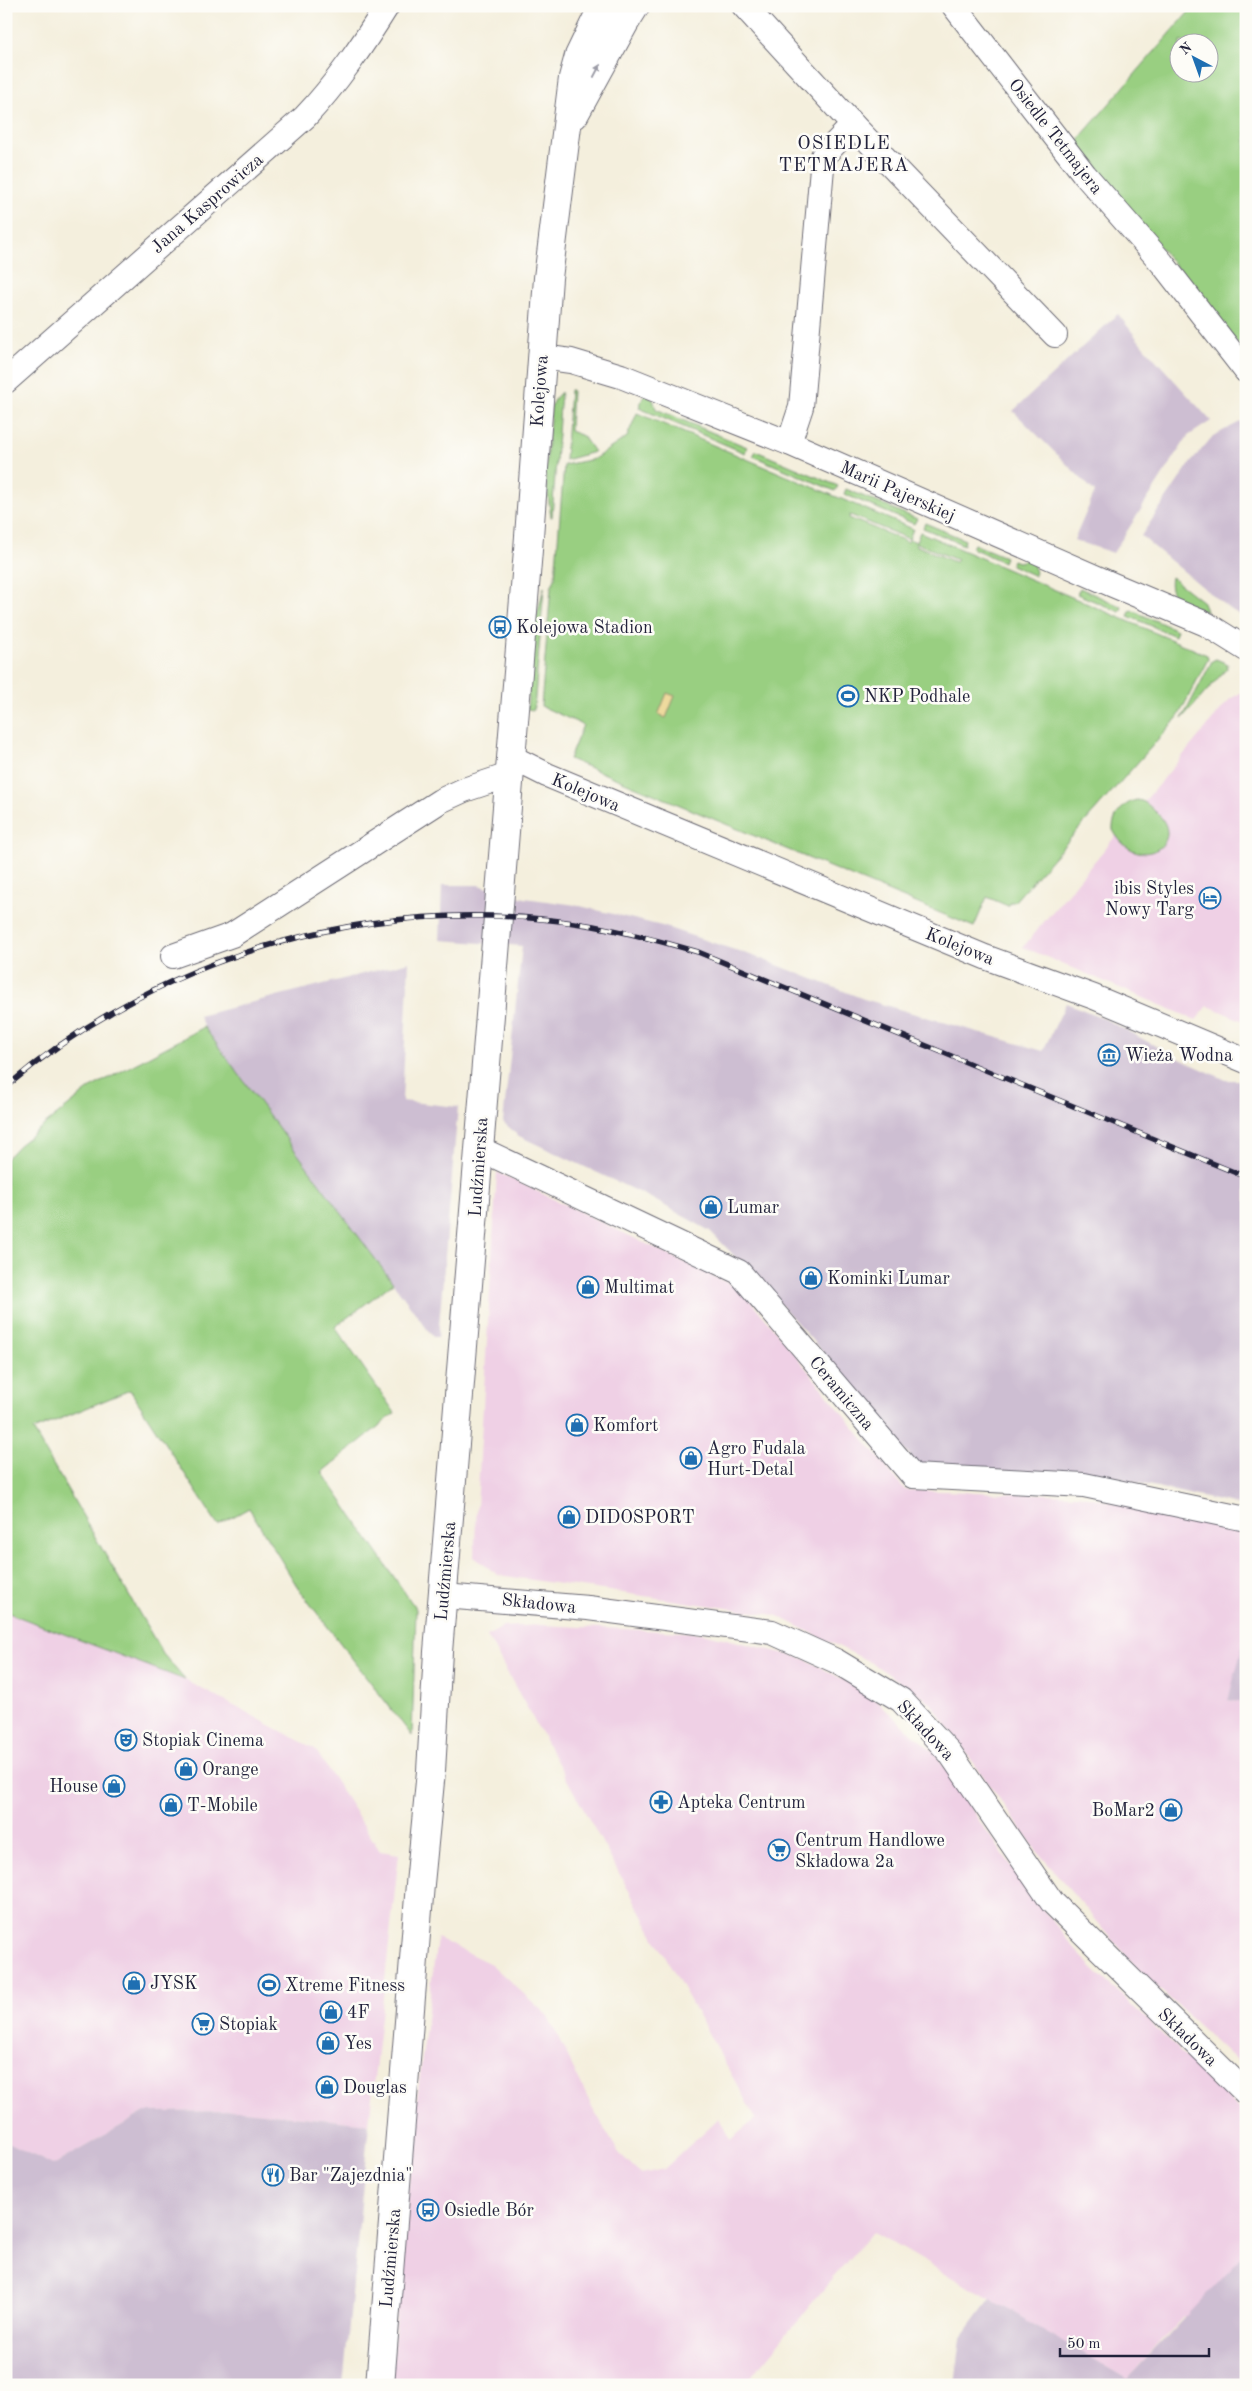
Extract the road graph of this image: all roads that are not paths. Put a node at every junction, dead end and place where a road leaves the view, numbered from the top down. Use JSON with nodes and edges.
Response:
{"nodes":[{"id":1,"x":388,"y":6,"type":"edge"},
{"id":2,"x":603,"y":6,"type":"edge"},
{"id":3,"x":636,"y":6,"type":"edge"},
{"id":4,"x":744,"y":6,"type":"edge"},
{"id":5,"x":954,"y":6,"type":"edge"},
{"id":6,"x":853,"y":125,"type":"junction"},
{"id":7,"x":566,"y":130,"type":"junction"},
{"id":8,"x":1055,"y":335,"type":"dead end"},
{"id":9,"x":542,"y":357,"type":"junction"},
{"id":10,"x":1246,"y":371,"type":"edge"},
{"id":11,"x":8,"y":377,"type":"edge"},
{"id":12,"x":789,"y":443,"type":"junction"},
{"id":13,"x":1246,"y":649,"type":"edge"},
{"id":14,"x":510,"y":766,"type":"junction"},
{"id":15,"x":173,"y":956,"type":"dead end"},
{"id":16,"x":1246,"y":1061,"type":"edge"},
{"id":17,"x":480,"y":1148,"type":"junction"},
{"id":18,"x":1246,"y":1519,"type":"edge"},
{"id":19,"x":444,"y":1596,"type":"junction"},
{"id":20,"x":1246,"y":2093,"type":"edge"},
{"id":21,"x":380,"y":2385,"type":"edge"}],
"edges":[{"from":1,"to":11,"type":"street","name":"Jana Kasprowicza"},
{"from":2,"to":7,"type":"main road","name":"Kolejowa"},
{"from":7,"to":3,"type":"main road","one_way":true},
{"from":4,"to":6,"type":"street"},
{"from":5,"to":10,"type":"street","name":"Osiedle Tetmajera"},
{"from":6,"to":8,"type":"street"},
{"from":6,"to":12,"type":"street"},
{"from":7,"to":9,"type":"main road","name":"Kolejowa"},
{"from":9,"to":12,"type":"street","name":"Marii Pajerskiej"},
{"from":9,"to":14,"type":"main road","name":"Kolejowa"},
{"from":12,"to":13,"type":"street","name":"Marii Pajerskiej"},
{"from":14,"to":15,"type":"street"},
{"from":14,"to":16,"type":"street","name":"Kolejowa"},
{"from":14,"to":17,"type":"main road","name":"Ludźmierska"},
{"from":17,"to":18,"type":"street","name":"Ceramiczna"},
{"from":17,"to":19,"type":"main road","name":"Ludźmierska"},
{"from":19,"to":20,"type":"street","name":"Składowa"},
{"from":19,"to":21,"type":"main road","name":"Ludźmierska"}]}
